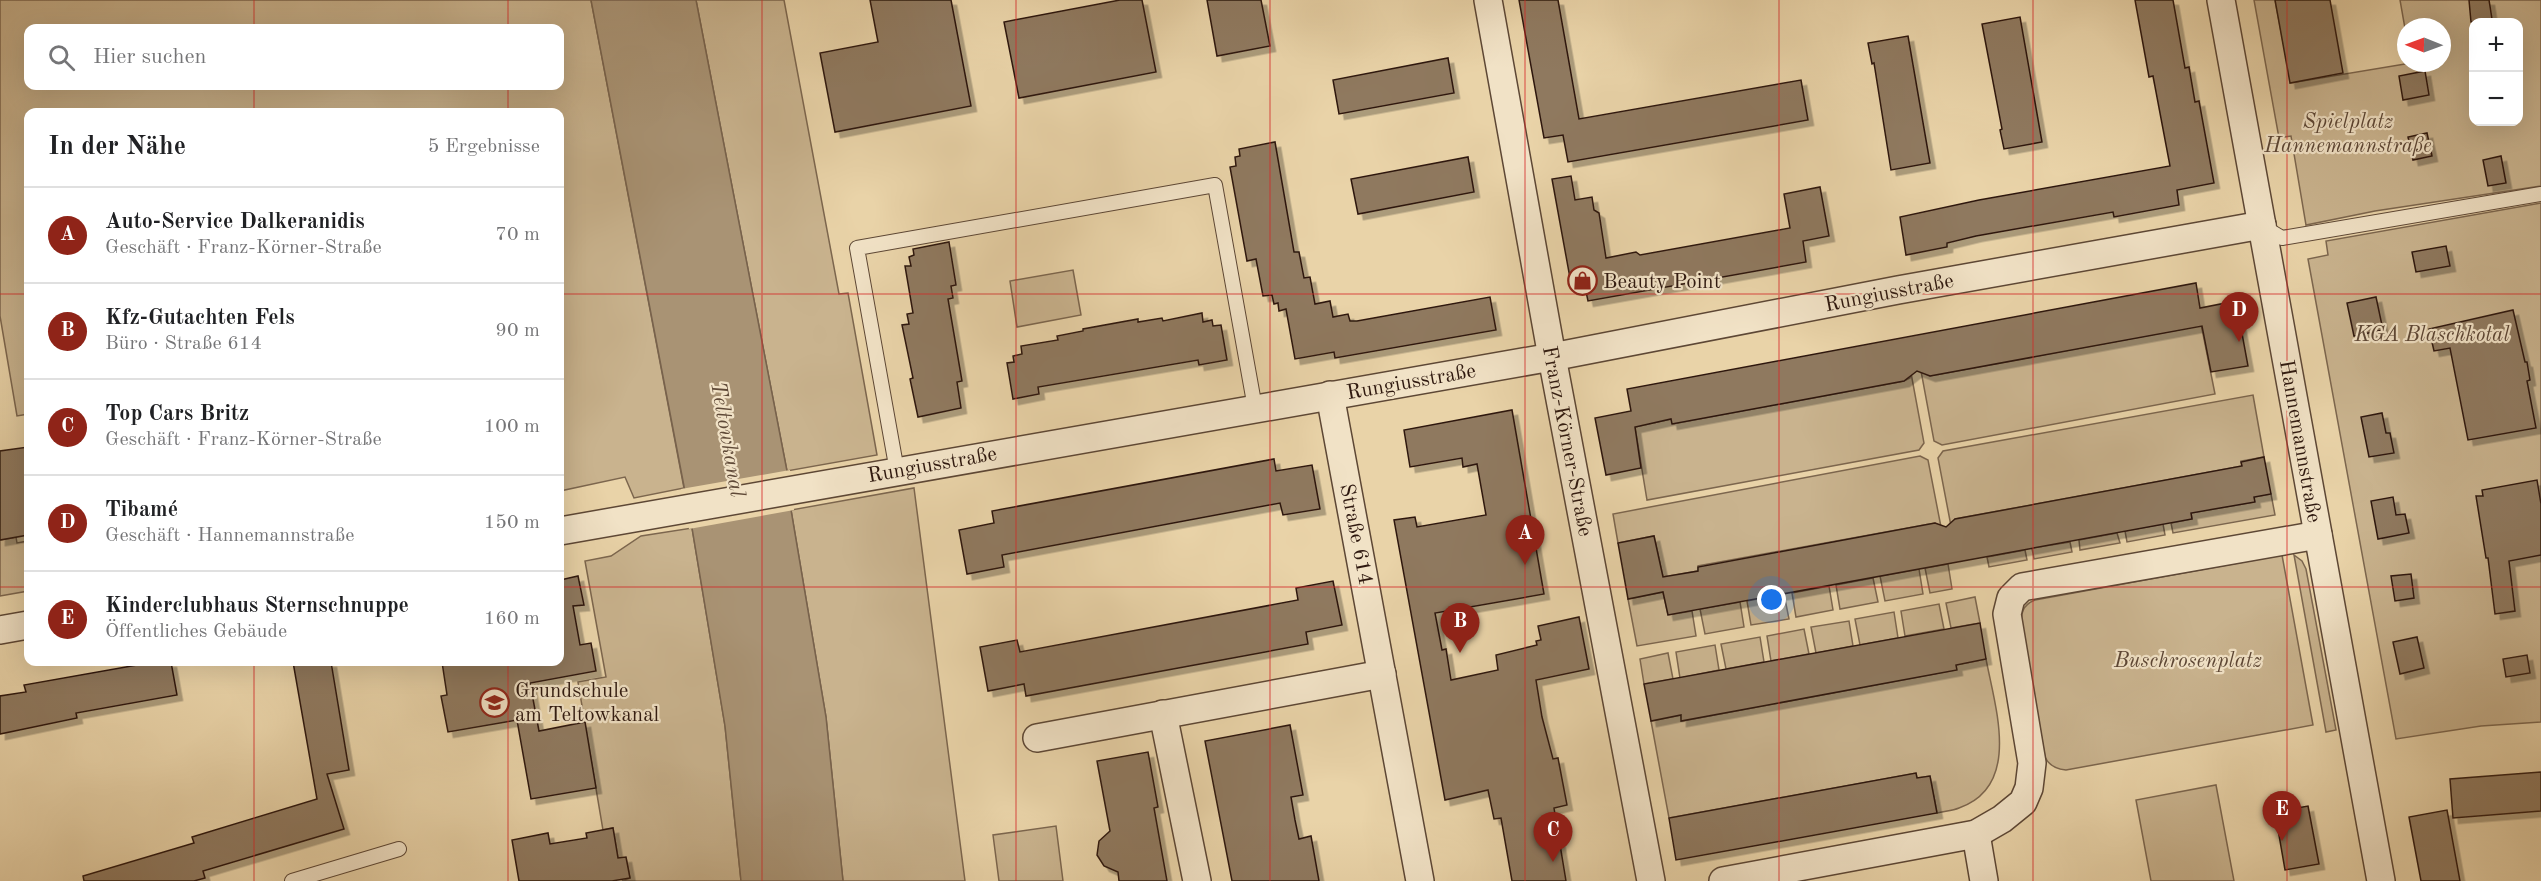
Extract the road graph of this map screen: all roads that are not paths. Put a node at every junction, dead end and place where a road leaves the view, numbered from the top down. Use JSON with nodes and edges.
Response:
{"nodes":[{"id":1,"x":1488,"y":0,"type":"edge"},
{"id":2,"x":2221,"y":0,"type":"edge"},
{"id":3,"x":2541,"y":194,"type":"edge"},
{"id":4,"x":2262,"y":225,"type":"junction"},
{"id":5,"x":1552,"y":357,"type":"junction"},
{"id":6,"x":1330,"y":395,"type":"junction"},
{"id":7,"x":1255,"y":408,"type":"junction"},
{"id":8,"x":897,"y":471,"type":"junction"},
{"id":9,"x":564,"y":530,"type":"edge"},
{"id":10,"x":2318,"y":534,"type":"junction"},
{"id":11,"x":24,"y":626,"type":"edge"},
{"id":12,"x":0,"y":630,"type":"edge"},
{"id":13,"x":1382,"y":674,"type":"junction"},
{"id":14,"x":1163,"y":714,"type":"junction"},
{"id":15,"x":1037,"y":738,"type":"dead end"},
{"id":16,"x":1976,"y":834,"type":"junction"},
{"id":17,"x":399,"y":849,"type":"dead end"},
{"id":18,"x":292,"y":881,"type":"edge"},
{"id":19,"x":1197,"y":881,"type":"edge"},
{"id":20,"x":1420,"y":881,"type":"edge"},
{"id":21,"x":1651,"y":881,"type":"edge"},
{"id":22,"x":1723,"y":881,"type":"edge"},
{"id":23,"x":1984,"y":881,"type":"edge"},
{"id":24,"x":2381,"y":881,"type":"edge"}],
"edges":[{"from":1,"to":5,"type":"street","name":"Franz-Körner-Straße"},
{"from":2,"to":4,"type":"street","name":"Hannemannstraße"},
{"from":3,"to":4,"type":"lane"},
{"from":4,"to":5,"type":"street","name":"Rungiusstraße"},
{"from":4,"to":10,"type":"street","name":"Hannemannstraße"},
{"from":5,"to":6,"type":"street","name":"Rungiusstraße"},
{"from":5,"to":21,"type":"street","name":"Franz-Körner-Straße"},
{"from":6,"to":7,"type":"street","name":"Rungiusstraße"},
{"from":6,"to":13,"type":"street","name":"Straße 614"},
{"from":7,"to":8,"type":"street","name":"Rungiusstraße"},
{"from":7,"to":8,"type":"lane"},
{"from":8,"to":9,"type":"street","name":"Rungiusstraße"},
{"from":10,"to":16,"type":"street"},
{"from":10,"to":24,"type":"street","name":"Hannemannstraße"},
{"from":11,"to":12,"type":"street"},
{"from":13,"to":14,"type":"street"},
{"from":13,"to":20,"type":"street","name":"Straße 614"},
{"from":14,"to":15,"type":"street"},
{"from":14,"to":19,"type":"street"},
{"from":16,"to":22,"type":"street"},
{"from":16,"to":23,"type":"street"},
{"from":17,"to":18,"type":"lane"}]}
